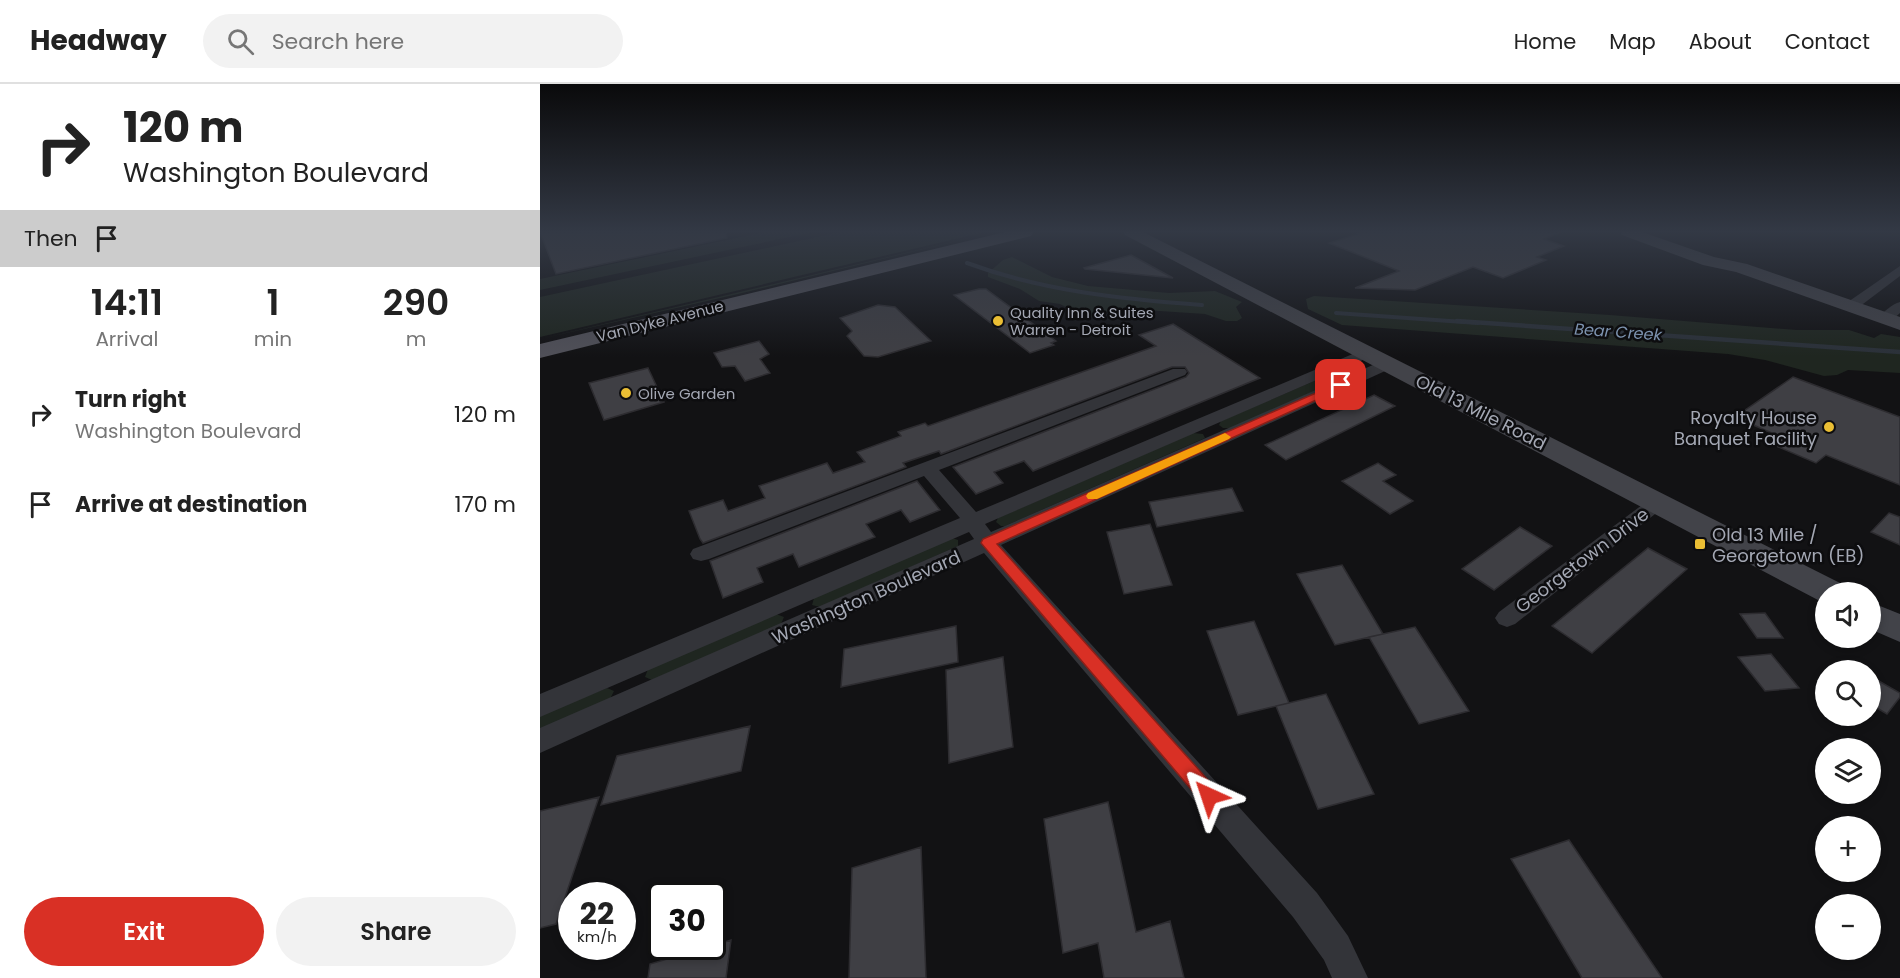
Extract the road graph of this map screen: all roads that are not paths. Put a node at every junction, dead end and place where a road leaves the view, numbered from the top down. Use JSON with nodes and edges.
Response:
{"nodes":[{"id":1,"x":852,"y":274,"type":"edge"},
{"id":2,"x":1214,"y":274,"type":"edge"},
{"id":3,"x":1757,"y":274,"type":"edge"},
{"id":4,"x":1898,"y":274,"type":"edge"},
{"id":5,"x":1850,"y":307,"type":"junction"},
{"id":6,"x":1895,"y":316,"type":"edge"},
{"id":7,"x":540,"y":351,"type":"edge"},
{"id":8,"x":1378,"y":358,"type":"junction"},
{"id":9,"x":1179,"y":372,"type":"dead end"},
{"id":10,"x":927,"y":468,"type":"junction"},
{"id":11,"x":1657,"y":503,"type":"junction"},
{"id":12,"x":979,"y":532,"type":"junction"},
{"id":13,"x":701,"y":554,"type":"dead end"},
{"id":14,"x":1815,"y":584,"type":"edge"},
{"id":15,"x":1507,"y":618,"type":"dead end"},
{"id":16,"x":1881,"y":620,"type":"edge"},
{"id":17,"x":1900,"y":629,"type":"edge"},
{"id":18,"x":540,"y":706,"type":"edge"},
{"id":19,"x":540,"y":741,"type":"edge"},
{"id":20,"x":1350,"y":978,"type":"edge"}],
"edges":[{"from":1,"to":7,"type":"main road","name":"Van Dyke Avenue"},
{"from":2,"to":8,"type":"street","name":"Old 13 Mile Road"},
{"from":3,"to":5,"type":"street"},
{"from":4,"to":5,"type":"street"},
{"from":5,"to":6,"type":"street"},
{"from":8,"to":11,"type":"street","name":"Old 13 Mile Road"},
{"from":8,"to":12,"type":"street","name":"Washington Boulevard"},
{"from":9,"to":10,"type":"street"},
{"from":10,"to":12,"type":"street"},
{"from":10,"to":13,"type":"street"},
{"from":11,"to":14,"type":"street","name":"Old 13 Mile Road"},
{"from":11,"to":15,"type":"street","name":"Georgetown Drive"},
{"from":12,"to":18,"type":"street","name":"Washington Boulevard"},
{"from":12,"to":19,"type":"street","name":"Washington Boulevard"},
{"from":12,"to":20,"type":"street"},
{"from":16,"to":17,"type":"street"}]}
